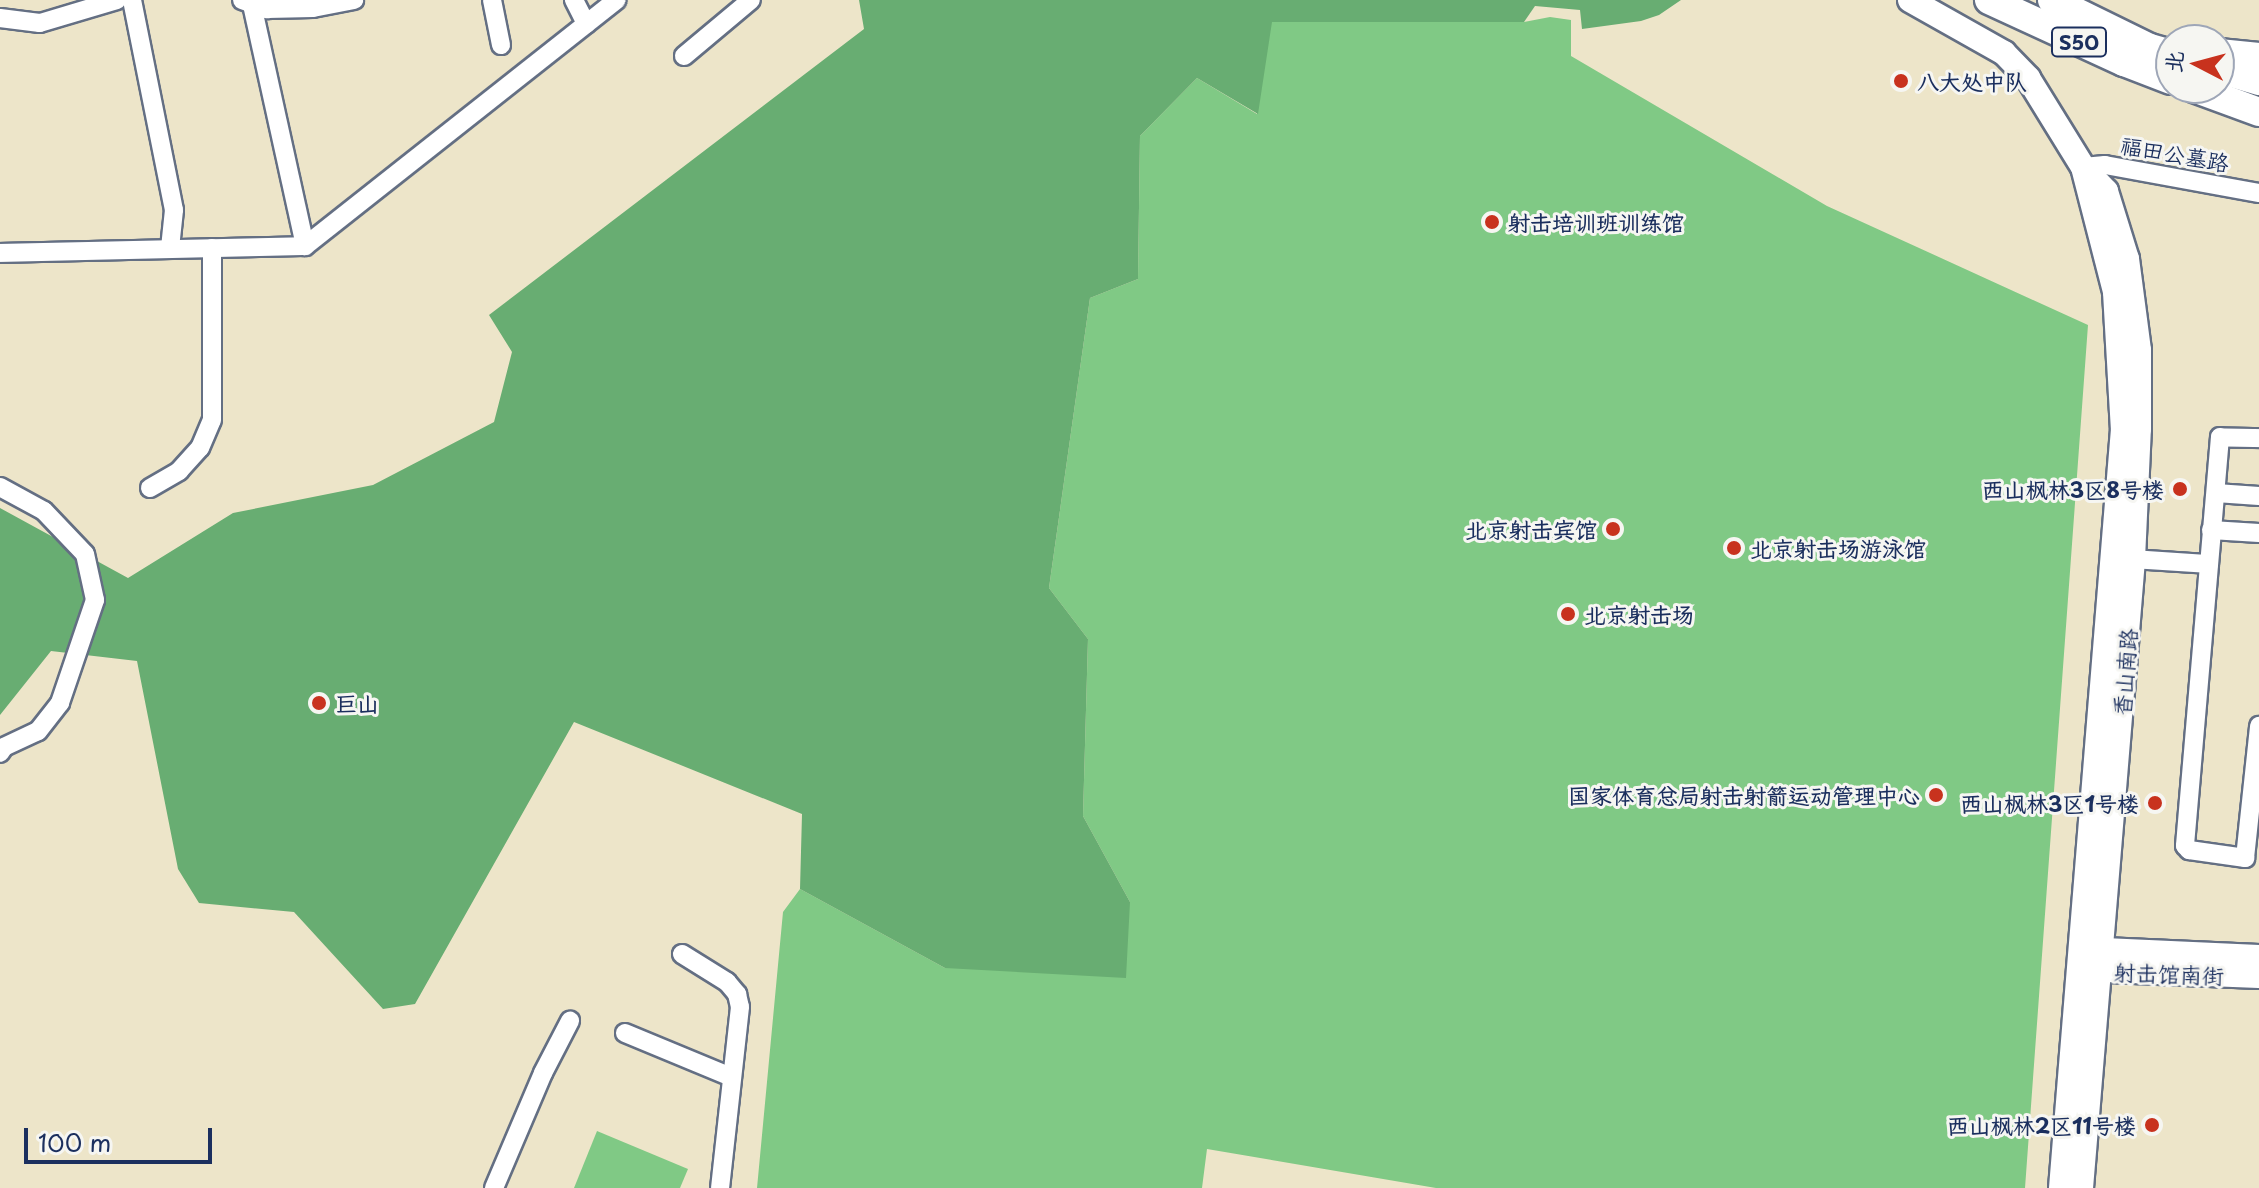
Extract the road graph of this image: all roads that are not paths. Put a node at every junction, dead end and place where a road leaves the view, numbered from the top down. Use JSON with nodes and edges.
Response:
{"nodes":[{"id":1,"x":117,"y":0,"type":"edge"},
{"id":2,"x":132,"y":0,"type":"edge"},
{"id":3,"x":354,"y":0,"type":"edge"},
{"id":4,"x":492,"y":0,"type":"edge"},
{"id":5,"x":574,"y":0,"type":"edge"},
{"id":6,"x":617,"y":0,"type":"edge"},
{"id":7,"x":751,"y":0,"type":"edge"},
{"id":8,"x":1910,"y":0,"type":"edge"},
{"id":9,"x":1989,"y":0,"type":"edge"},
{"id":10,"x":2052,"y":0,"type":"edge"},
{"id":11,"x":248,"y":1,"type":"edge"},
{"id":12,"x":0,"y":18,"type":"edge"},
{"id":13,"x":586,"y":24,"type":"junction"},
{"id":14,"x":501,"y":45,"type":"dead end"},
{"id":15,"x":2155,"y":47,"type":"edge"},
{"id":16,"x":2235,"y":55,"type":"edge"},
{"id":17,"x":684,"y":56,"type":"dead end"},
{"id":18,"x":2259,"y":57,"type":"edge"},
{"id":19,"x":2155,"y":74,"type":"edge"},
{"id":20,"x":2235,"y":74,"type":"edge"},
{"id":21,"x":2259,"y":81,"type":"edge"},
{"id":22,"x":2235,"y":103,"type":"edge"},
{"id":23,"x":2259,"y":112,"type":"edge"},
{"id":24,"x":2083,"y":167,"type":"junction"},
{"id":25,"x":2259,"y":193,"type":"edge"},
{"id":26,"x":305,"y":246,"type":"junction"},
{"id":27,"x":212,"y":248,"type":"junction"},
{"id":28,"x":170,"y":249,"type":"junction"},
{"id":29,"x":0,"y":253,"type":"edge"},
{"id":30,"x":2259,"y":438,"type":"edge"},
{"id":31,"x":0,"y":487,"type":"edge"},
{"id":32,"x":150,"y":488,"type":"dead end"},
{"id":33,"x":2216,"y":493,"type":"junction"},
{"id":34,"x":2259,"y":496,"type":"edge"},
{"id":35,"x":2211,"y":530,"type":"junction"},
{"id":36,"x":2259,"y":533,"type":"edge"},
{"id":37,"x":2133,"y":559,"type":"junction"},
{"id":38,"x":2209,"y":564,"type":"junction"},
{"id":39,"x":2259,"y":726,"type":"edge"},
{"id":40,"x":0,"y":753,"type":"edge"},
{"id":41,"x":682,"y":954,"type":"dead end"},
{"id":42,"x":2259,"y":957,"type":"edge"},
{"id":43,"x":2088,"y":960,"type":"junction"},
{"id":44,"x":2259,"y":976,"type":"edge"},
{"id":45,"x":570,"y":1021,"type":"dead end"},
{"id":46,"x":625,"y":1033,"type":"dead end"},
{"id":47,"x":731,"y":1077,"type":"junction"},
{"id":48,"x":494,"y":1188,"type":"edge"},
{"id":49,"x":720,"y":1188,"type":"edge"},
{"id":50,"x":2061,"y":1188,"type":"edge"},
{"id":51,"x":2081,"y":1188,"type":"edge"}],
"edges":[{"from":1,"to":12,"type":"street"},
{"from":2,"to":28,"type":"street"},
{"from":3,"to":11,"type":"street"},
{"from":4,"to":14,"type":"street"},
{"from":5,"to":13,"type":"street"},
{"from":6,"to":13,"type":"street"},
{"from":7,"to":17,"type":"street"},
{"from":8,"to":24,"type":"main road","name":"香山南路"},
{"from":9,"to":19,"type":"highway","number":"S50"},
{"from":10,"to":15,"type":"highway","number":"S50"},
{"from":11,"to":26,"type":"street"},
{"from":13,"to":26,"type":"street"},
{"from":16,"to":18,"type":"highway"},
{"from":20,"to":21,"type":"highway"},
{"from":22,"to":23,"type":"highway"},
{"from":24,"to":25,"type":"street","name":"福田公墓路"},
{"from":24,"to":37,"type":"main road","name":"香山南路"},
{"from":24,"to":43,"type":"main road","name":"香山南路"},
{"from":26,"to":27,"type":"street"},
{"from":27,"to":28,"type":"street"},
{"from":27,"to":32,"type":"street"},
{"from":28,"to":29,"type":"street"},
{"from":30,"to":33,"type":"street"},
{"from":31,"to":40,"type":"street"},
{"from":33,"to":34,"type":"street"},
{"from":33,"to":35,"type":"street"},
{"from":35,"to":36,"type":"street"},
{"from":35,"to":38,"type":"street"},
{"from":37,"to":38,"type":"street"},
{"from":37,"to":43,"type":"main road","name":"香山南路"},
{"from":38,"to":39,"type":"street"},
{"from":41,"to":47,"type":"street"},
{"from":42,"to":43,"type":"main road","name":"射击馆南街"},
{"from":43,"to":44,"type":"main road","name":"射击馆南街"},
{"from":43,"to":50,"type":"main road","name":"香山南路"},
{"from":43,"to":51,"type":"main road","name":"香山南路"},
{"from":45,"to":48,"type":"street"},
{"from":46,"to":47,"type":"street"},
{"from":47,"to":49,"type":"street"}]}
